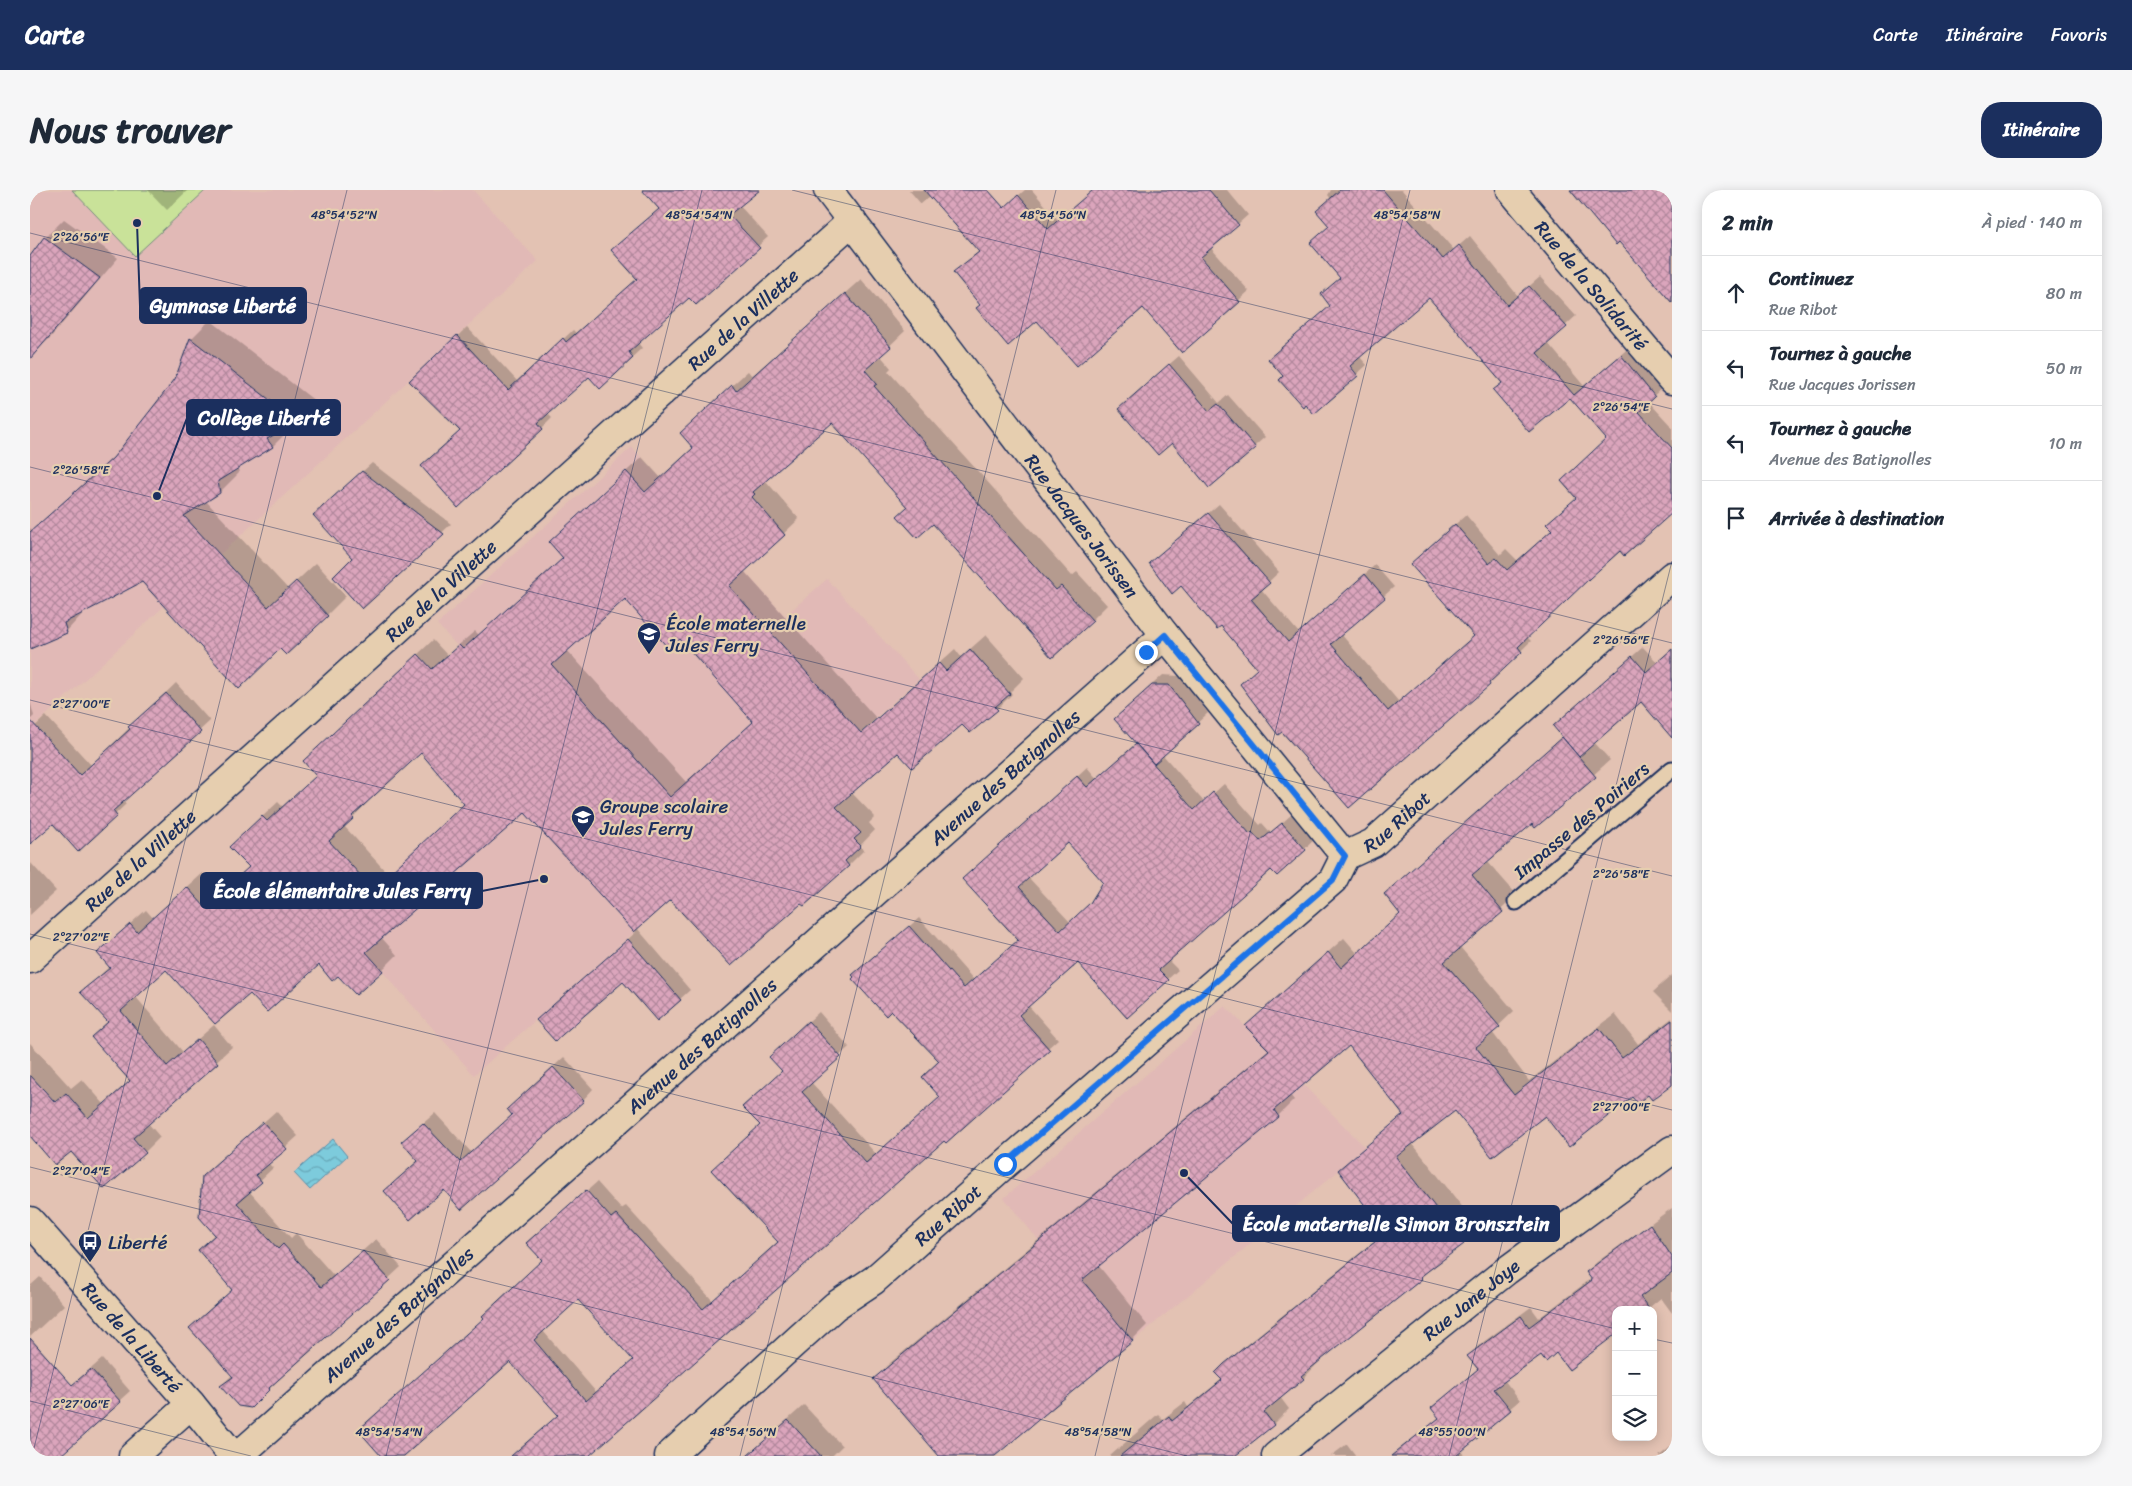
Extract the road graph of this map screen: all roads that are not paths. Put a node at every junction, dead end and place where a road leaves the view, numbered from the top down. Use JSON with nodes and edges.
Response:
{"nodes":[{"id":1,"x":828,"y":190,"type":"edge"},
{"id":2,"x":1511,"y":190,"type":"edge"},
{"id":3,"x":852,"y":221,"type":"junction"},
{"id":4,"x":1672,"y":380,"type":"edge"},
{"id":5,"x":1672,"y":576,"type":"edge"},
{"id":6,"x":1165,"y":635,"type":"junction"},
{"id":7,"x":1672,"y":769,"type":"edge"},
{"id":8,"x":1345,"y":856,"type":"junction"},
{"id":9,"x":1516,"y":902,"type":"dead end"},
{"id":10,"x":30,"y":959,"type":"edge"},
{"id":11,"x":1672,"y":1150,"type":"edge"},
{"id":12,"x":30,"y":1221,"type":"edge"},
{"id":13,"x":191,"y":1404,"type":"junction"},
{"id":14,"x":133,"y":1456,"type":"edge"},
{"id":15,"x":233,"y":1456,"type":"edge"},
{"id":16,"x":238,"y":1456,"type":"edge"},
{"id":17,"x":668,"y":1456,"type":"edge"},
{"id":18,"x":1276,"y":1456,"type":"edge"}],
"edges":[{"from":1,"to":3,"type":"street","name":"Rue Jacques Jorissen"},
{"from":2,"to":4,"type":"street","name":"Rue de la Solidarité"},
{"from":3,"to":6,"type":"street","name":"Rue Jacques Jorissen"},
{"from":3,"to":10,"type":"street","name":"Rue de la Villette"},
{"from":5,"to":8,"type":"street","name":"Rue Ribot"},
{"from":6,"to":8,"type":"street","name":"Rue Jacques Jorissen"},
{"from":6,"to":16,"type":"street","name":"Avenue des Batignolles"},
{"from":7,"to":9,"type":"lane","name":"Impasse des Poiriers"},
{"from":8,"to":17,"type":"street","name":"Rue Ribot"},
{"from":11,"to":18,"type":"street","name":"Rue Jane Joye"},
{"from":12,"to":13,"type":"street","name":"Rue de la Liberté"},
{"from":13,"to":14,"type":"street"},
{"from":13,"to":15,"type":"street","name":"Rue de la Liberté"}]}
